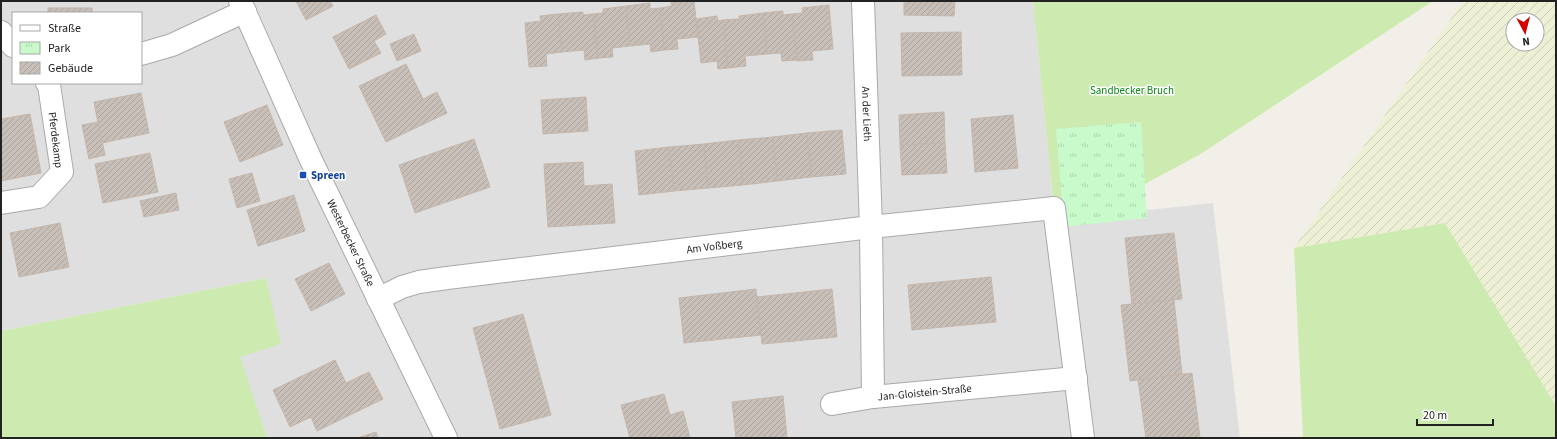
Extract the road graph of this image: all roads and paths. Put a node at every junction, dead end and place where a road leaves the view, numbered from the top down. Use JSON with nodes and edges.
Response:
{"nodes":[{"id":1,"x":863,"y":1,"type":"edge"},
{"id":2,"x":243,"y":6,"type":"edge"},
{"id":3,"x":1,"y":32,"type":"edge"},
{"id":4,"x":12,"y":45,"type":"edge"},
{"id":5,"x":142,"y":54,"type":"edge"},
{"id":6,"x":50,"y":84,"type":"edge"},
{"id":7,"x":1,"y":203,"type":"edge"},
{"id":8,"x":871,"y":227,"type":"junction"},
{"id":9,"x":378,"y":299,"type":"junction"},
{"id":10,"x":1076,"y":378,"type":"junction"},
{"id":11,"x":873,"y":398,"type":"junction"},
{"id":12,"x":832,"y":404,"type":"dead end"},
{"id":13,"x":446,"y":438,"type":"edge"},
{"id":14,"x":1083,"y":438,"type":"edge"}],
"edges":[{"from":1,"to":8,"type":"street","name":"An der Lieth"},
{"from":2,"to":5,"type":"street"},
{"from":2,"to":9,"type":"street","name":"Westerbecker Straße"},
{"from":3,"to":4,"type":"street"},
{"from":6,"to":7,"type":"street","name":"Pferdekamp"},
{"from":8,"to":9,"type":"street","name":"Am Voßberg"},
{"from":8,"to":10,"type":"street","name":"Am Voßberg"},
{"from":8,"to":11,"type":"street","name":"Jan-Gloistein-Straße"},
{"from":9,"to":13,"type":"street","name":"Westerbecker Straße"},
{"from":10,"to":11,"type":"street","name":"Jan-Gloistein-Straße"},
{"from":10,"to":14,"type":"street"},
{"from":11,"to":12,"type":"street"}]}
